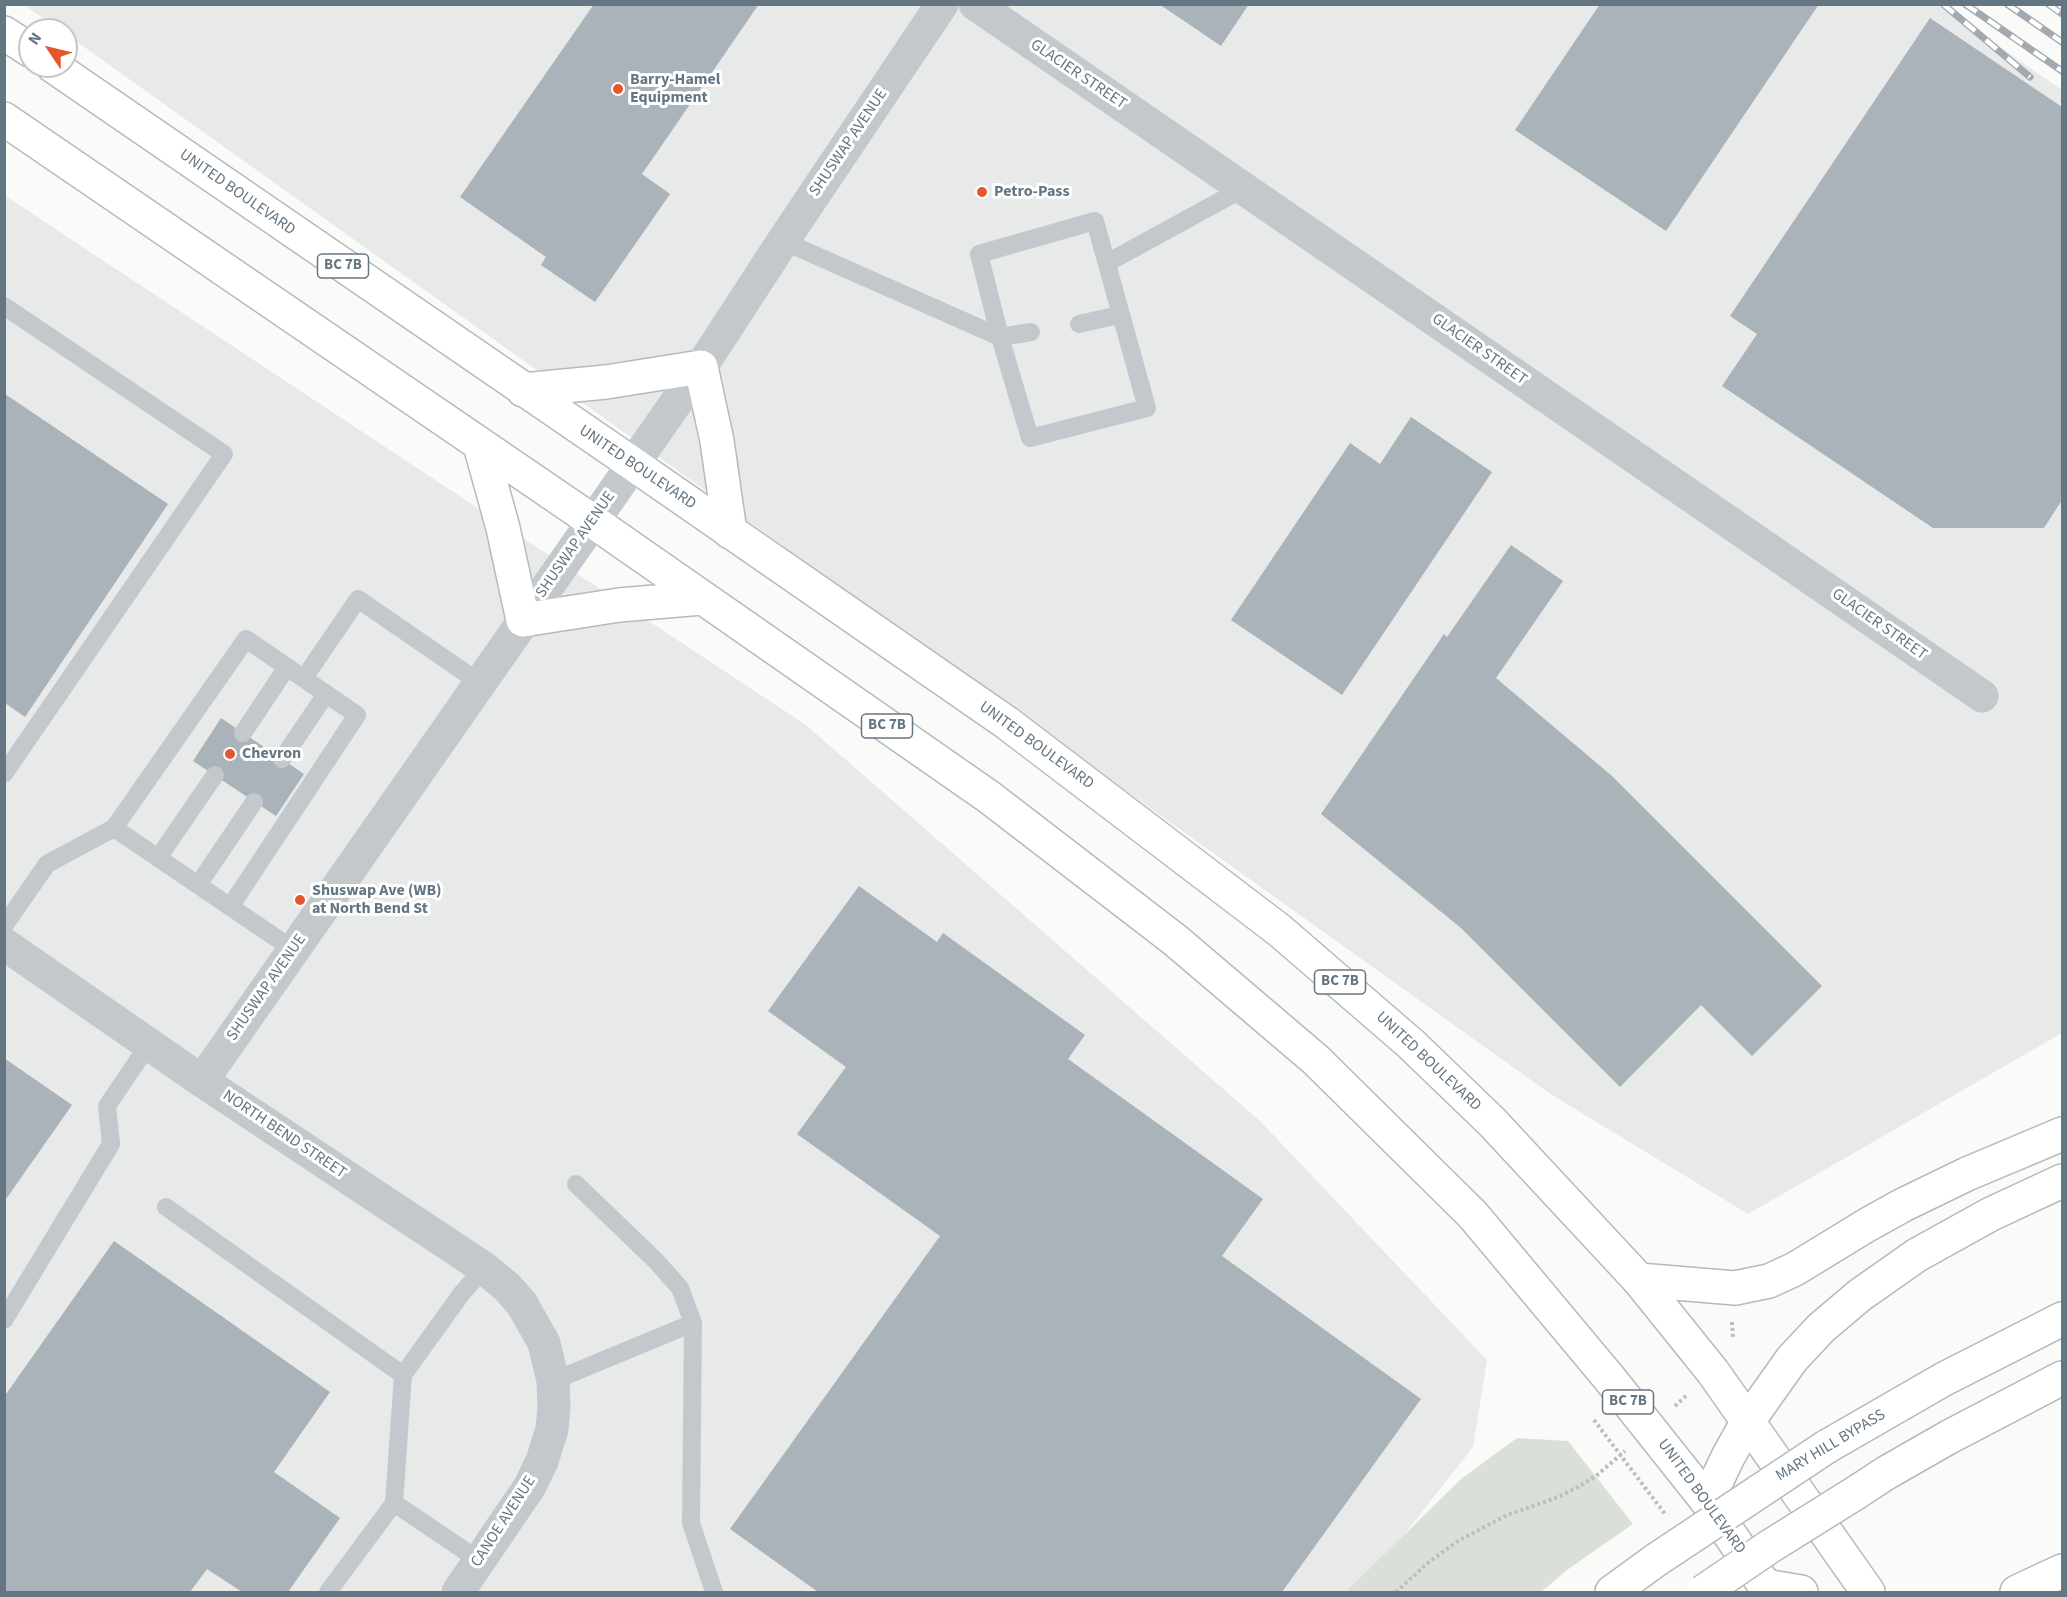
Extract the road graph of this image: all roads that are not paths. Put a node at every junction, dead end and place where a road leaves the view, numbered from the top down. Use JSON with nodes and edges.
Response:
{"nodes":[{"id":1,"x":942,"y":4,"type":"edge"},
{"id":2,"x":975,"y":4,"type":"edge"},
{"id":3,"x":4,"y":33,"type":"edge"},
{"id":4,"x":18,"y":42,"type":"edge"},
{"id":5,"x":70,"y":78,"type":"edge"},
{"id":6,"x":4,"y":119,"type":"edge"},
{"id":7,"x":1244,"y":188,"type":"junction"},
{"id":8,"x":783,"y":241,"type":"junction"},
{"id":9,"x":1107,"y":262,"type":"junction"},
{"id":10,"x":4,"y":306,"type":"edge"},
{"id":11,"x":1119,"y":315,"type":"junction"},
{"id":12,"x":1079,"y":324,"type":"dead end"},
{"id":13,"x":1031,"y":332,"type":"dead end"},
{"id":14,"x":1000,"y":337,"type":"junction"},
{"id":15,"x":701,"y":367,"type":"junction"},
{"id":16,"x":523,"y":390,"type":"junction"},
{"id":17,"x":480,"y":445,"type":"junction"},
{"id":18,"x":633,"y":464,"type":"junction"},
{"id":19,"x":594,"y":522,"type":"junction"},
{"id":20,"x":730,"y":532,"type":"junction"},
{"id":21,"x":702,"y":598,"type":"junction"},
{"id":22,"x":523,"y":620,"type":"junction"},
{"id":23,"x":287,"y":667,"type":"junction"},
{"id":24,"x":304,"y":678,"type":"junction"},
{"id":25,"x":480,"y":683,"type":"junction"},
{"id":26,"x":326,"y":694,"type":"junction"},
{"id":27,"x":1982,"y":696,"type":"dead end"},
{"id":28,"x":243,"y":733,"type":"dead end"},
{"id":29,"x":282,"y":759,"type":"dead end"},
{"id":30,"x":4,"y":774,"type":"edge"},
{"id":31,"x":215,"y":775,"type":"dead end"},
{"id":32,"x":254,"y":802,"type":"dead end"},
{"id":33,"x":114,"y":828,"type":"junction"},
{"id":34,"x":158,"y":858,"type":"junction"},
{"id":35,"x":198,"y":885,"type":"junction"},
{"id":36,"x":230,"y":907,"type":"junction"},
{"id":37,"x":4,"y":926,"type":"edge"},
{"id":38,"x":4,"y":944,"type":"edge"},
{"id":39,"x":294,"y":950,"type":"junction"},
{"id":40,"x":149,"y":1044,"type":"junction"},
{"id":41,"x":202,"y":1081,"type":"junction"},
{"id":42,"x":2062,"y":1134,"type":"edge"},
{"id":43,"x":2062,"y":1181,"type":"edge"},
{"id":44,"x":576,"y":1184,"type":"dead end"},
{"id":45,"x":166,"y":1207,"type":"dead end"},
{"id":46,"x":484,"y":1268,"type":"junction"},
{"id":47,"x":1639,"y":1280,"type":"junction"},
{"id":48,"x":2062,"y":1319,"type":"edge"},
{"id":49,"x":4,"y":1320,"type":"edge"},
{"id":50,"x":693,"y":1323,"type":"junction"},
{"id":51,"x":544,"y":1343,"type":"joint"},
{"id":52,"x":403,"y":1375,"type":"junction"},
{"id":53,"x":2062,"y":1378,"type":"edge"},
{"id":54,"x":553,"y":1381,"type":"junction"},
{"id":55,"x":1748,"y":1421,"type":"junction"},
{"id":56,"x":1707,"y":1501,"type":"junction"},
{"id":57,"x":393,"y":1503,"type":"junction"},
{"id":58,"x":480,"y":1561,"type":"junction"},
{"id":59,"x":2062,"y":1571,"type":"edge"},
{"id":60,"x":328,"y":1593,"type":"edge"},
{"id":61,"x":458,"y":1593,"type":"edge"},
{"id":62,"x":714,"y":1593,"type":"edge"},
{"id":63,"x":1612,"y":1593,"type":"edge"},
{"id":64,"x":1703,"y":1593,"type":"edge"},
{"id":65,"x":1801,"y":1593,"type":"edge"},
{"id":66,"x":1868,"y":1593,"type":"edge"},
{"id":67,"x":2017,"y":1593,"type":"edge"}],
"edges":[{"from":1,"to":8,"type":"street","name":"SHUSWAP AVENUE"},
{"from":2,"to":7,"type":"street","name":"GLACIER STREET"},
{"from":3,"to":4,"type":"main road"},
{"from":5,"to":16,"type":"main road","name":"UNITED BOULEVARD","number":"BC 7B"},
{"from":6,"to":17,"type":"main road","name":"UNITED BOULEVARD","number":"BC 7B"},
{"from":7,"to":9,"type":"lane"},
{"from":7,"to":27,"type":"street","name":"GLACIER STREET"},
{"from":8,"to":14,"type":"lane"},
{"from":8,"to":15,"type":"street","name":"SHUSWAP AVENUE"},
{"from":9,"to":11,"type":"lane"},
{"from":9,"to":14,"type":"lane"},
{"from":10,"to":30,"type":"lane"},
{"from":11,"to":12,"type":"lane"},
{"from":11,"to":14,"type":"lane"},
{"from":13,"to":14,"type":"lane"},
{"from":15,"to":16,"type":"main road"},
{"from":15,"to":18,"type":"street","name":"SHUSWAP AVENUE"},
{"from":15,"to":20,"type":"main road"},
{"from":16,"to":18,"type":"main road","name":"UNITED BOULEVARD","number":"BC 7B"},
{"from":17,"to":19,"type":"main road","name":"UNITED BOULEVARD","number":"BC 7B"},
{"from":17,"to":22,"type":"main road"},
{"from":18,"to":19,"type":"street","name":"SHUSWAP AVENUE"},
{"from":18,"to":20,"type":"main road","name":"UNITED BOULEVARD","number":"BC 7B"},
{"from":19,"to":21,"type":"main road","name":"UNITED BOULEVARD","number":"BC 7B"},
{"from":19,"to":22,"type":"street","name":"SHUSWAP AVENUE"},
{"from":20,"to":47,"type":"main road","name":"UNITED BOULEVARD","number":"BC 7B"},
{"from":21,"to":22,"type":"main road"},
{"from":21,"to":56,"type":"main road","name":"UNITED BOULEVARD","number":"BC 7B"},
{"from":22,"to":25,"type":"street","name":"SHUSWAP AVENUE"},
{"from":23,"to":24,"type":"lane"},
{"from":23,"to":28,"type":"lane"},
{"from":23,"to":33,"type":"lane"},
{"from":24,"to":25,"type":"lane"},
{"from":24,"to":26,"type":"lane"},
{"from":25,"to":39,"type":"street","name":"SHUSWAP AVENUE"},
{"from":26,"to":29,"type":"lane"},
{"from":26,"to":36,"type":"lane"},
{"from":31,"to":34,"type":"lane"},
{"from":32,"to":35,"type":"lane"},
{"from":33,"to":34,"type":"lane"},
{"from":33,"to":37,"type":"lane"},
{"from":34,"to":35,"type":"lane"},
{"from":35,"to":36,"type":"lane"},
{"from":36,"to":39,"type":"lane"},
{"from":38,"to":40,"type":"street","name":"NORTH BEND STREET"},
{"from":39,"to":41,"type":"street","name":"SHUSWAP AVENUE"},
{"from":40,"to":41,"type":"street","name":"NORTH BEND STREET"},
{"from":40,"to":49,"type":"lane"},
{"from":41,"to":46,"type":"street","name":"NORTH BEND STREET"},
{"from":42,"to":47,"type":"main road"},
{"from":43,"to":55,"type":"main road"},
{"from":44,"to":50,"type":"lane"},
{"from":45,"to":52,"type":"lane"},
{"from":46,"to":51,"type":"street","name":"NORTH BEND STREET"},
{"from":46,"to":52,"type":"lane"},
{"from":47,"to":55,"type":"main road","name":"UNITED BOULEVARD","number":"BC 7B"},
{"from":48,"to":63,"type":"main road","name":"MARY HILL BYPASS","bridge":true},
{"from":50,"to":54,"type":"lane"},
{"from":50,"to":62,"type":"lane"},
{"from":51,"to":54,"type":"street","name":"CANOE AVENUE"},
{"from":52,"to":57,"type":"lane"},
{"from":53,"to":64,"type":"main road","bridge":true},
{"from":54,"to":58,"type":"street","name":"CANOE AVENUE"},
{"from":55,"to":56,"type":"main road"},
{"from":55,"to":66,"type":"main road","name":"UNITED BOULEVARD","number":"BC 7B"},
{"from":56,"to":65,"type":"main road","name":"UNITED BOULEVARD","number":"BC 7B"},
{"from":57,"to":58,"type":"lane"},
{"from":57,"to":60,"type":"lane"},
{"from":58,"to":61,"type":"street","name":"CANOE AVENUE"},
{"from":59,"to":67,"type":"main road"}]}
